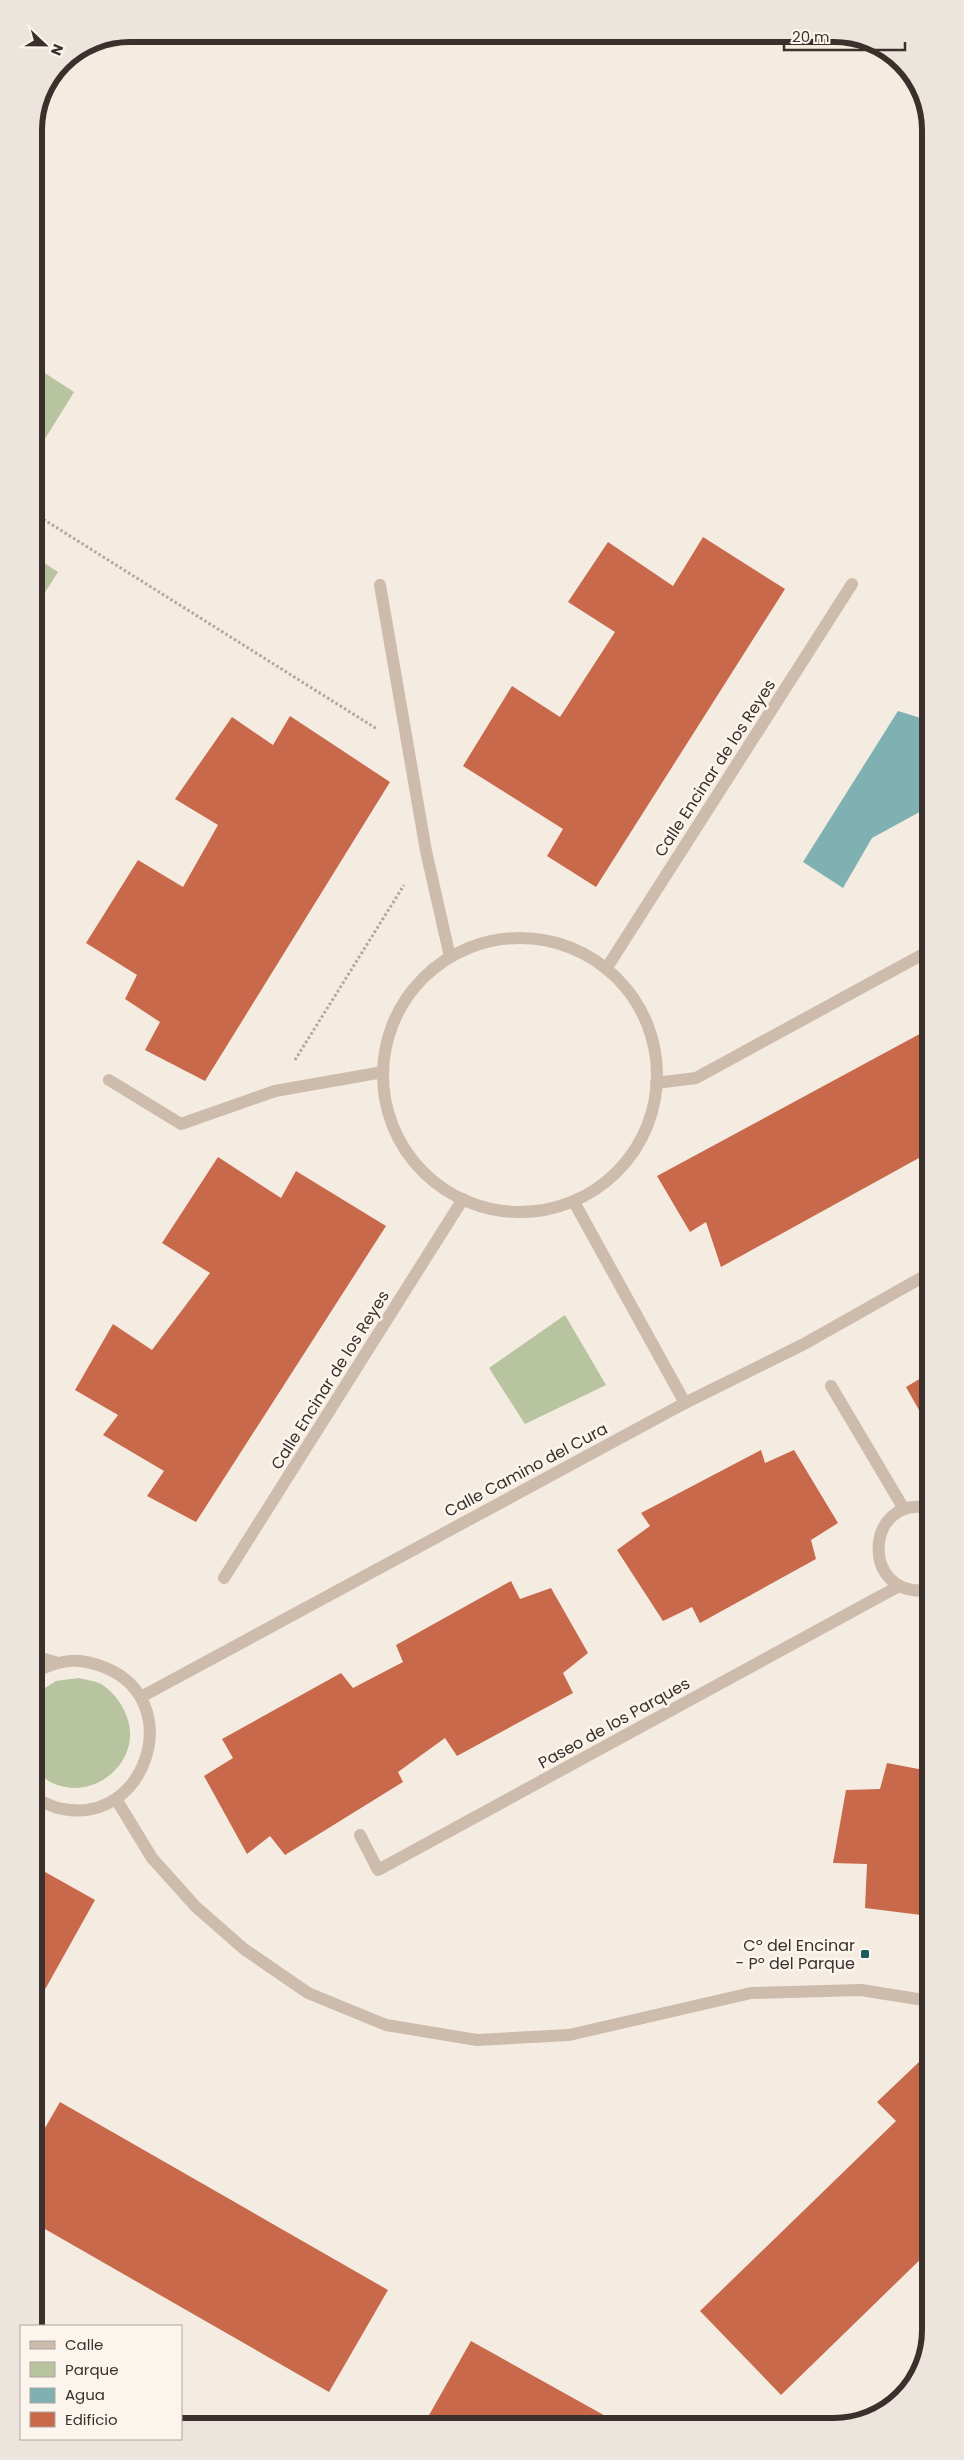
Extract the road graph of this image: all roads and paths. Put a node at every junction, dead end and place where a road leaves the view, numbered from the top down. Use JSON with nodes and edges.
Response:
{"nodes":[{"id":1,"x":43,"y":519,"type":"edge"},
{"id":2,"x":852,"y":584,"type":"dead end"},
{"id":3,"x":380,"y":585,"type":"dead end"},
{"id":4,"x":408,"y":748,"type":"junction"},
{"id":5,"x":426,"y":851,"type":"junction"},
{"id":6,"x":922,"y":955,"type":"edge"},
{"id":7,"x":450,"y":956,"type":"junction"},
{"id":8,"x":606,"y":969,"type":"junction"},
{"id":9,"x":383,"y":1072,"type":"junction"},
{"id":10,"x":109,"y":1080,"type":"dead end"},
{"id":11,"x":656,"y":1083,"type":"junction"},
{"id":12,"x":275,"y":1091,"type":"junction"},
{"id":13,"x":463,"y":1199,"type":"junction"},
{"id":14,"x":574,"y":1202,"type":"junction"},
{"id":15,"x":922,"y":1277,"type":"edge"},
{"id":16,"x":831,"y":1386,"type":"dead end"},
{"id":17,"x":685,"y":1403,"type":"junction"},
{"id":18,"x":922,"y":1506,"type":"edge"},
{"id":19,"x":904,"y":1509,"type":"junction"},
{"id":20,"x":224,"y":1578,"type":"dead end"},
{"id":21,"x":899,"y":1586,"type":"junction"},
{"id":22,"x":922,"y":1591,"type":"edge"},
{"id":23,"x":42,"y":1658,"type":"edge"},
{"id":24,"x":55,"y":1662,"type":"junction"},
{"id":25,"x":42,"y":1668,"type":"edge"},
{"id":26,"x":141,"y":1697,"type":"junction"},
{"id":27,"x":116,"y":1798,"type":"junction"},
{"id":28,"x":42,"y":1802,"type":"edge"},
{"id":29,"x":360,"y":1835,"type":"dead end"},
{"id":30,"x":922,"y":2000,"type":"edge"}],
"edges":[{"from":1,"to":4,"type":"path"},
{"from":2,"to":8,"type":"street","name":"Calle Encinar de los Reyes"},
{"from":3,"to":4,"type":"street"},
{"from":4,"to":5,"type":"street"},
{"from":5,"to":7,"type":"street"},
{"from":5,"to":12,"type":"path"},
{"from":6,"to":11,"type":"street"},
{"from":7,"to":8,"type":"street"},
{"from":7,"to":9,"type":"street"},
{"from":8,"to":11,"type":"street"},
{"from":9,"to":12,"type":"street"},
{"from":9,"to":13,"type":"street"},
{"from":10,"to":12,"type":"street"},
{"from":11,"to":14,"type":"street"},
{"from":13,"to":14,"type":"street"},
{"from":13,"to":20,"type":"street","name":"Calle Encinar de los Reyes"},
{"from":14,"to":17,"type":"street"},
{"from":15,"to":17,"type":"street","name":"Calle Camino del Cura"},
{"from":16,"to":19,"type":"street"},
{"from":17,"to":26,"type":"street","name":"Calle Camino del Cura"},
{"from":18,"to":19,"type":"street"},
{"from":19,"to":21,"type":"street"},
{"from":21,"to":22,"type":"street"},
{"from":21,"to":29,"type":"street","name":"Paseo de los Parques"},
{"from":23,"to":24,"type":"street"},
{"from":24,"to":25,"type":"street"},
{"from":24,"to":26,"type":"street"},
{"from":26,"to":27,"type":"street"},
{"from":27,"to":28,"type":"street"},
{"from":27,"to":30,"type":"street"}]}
